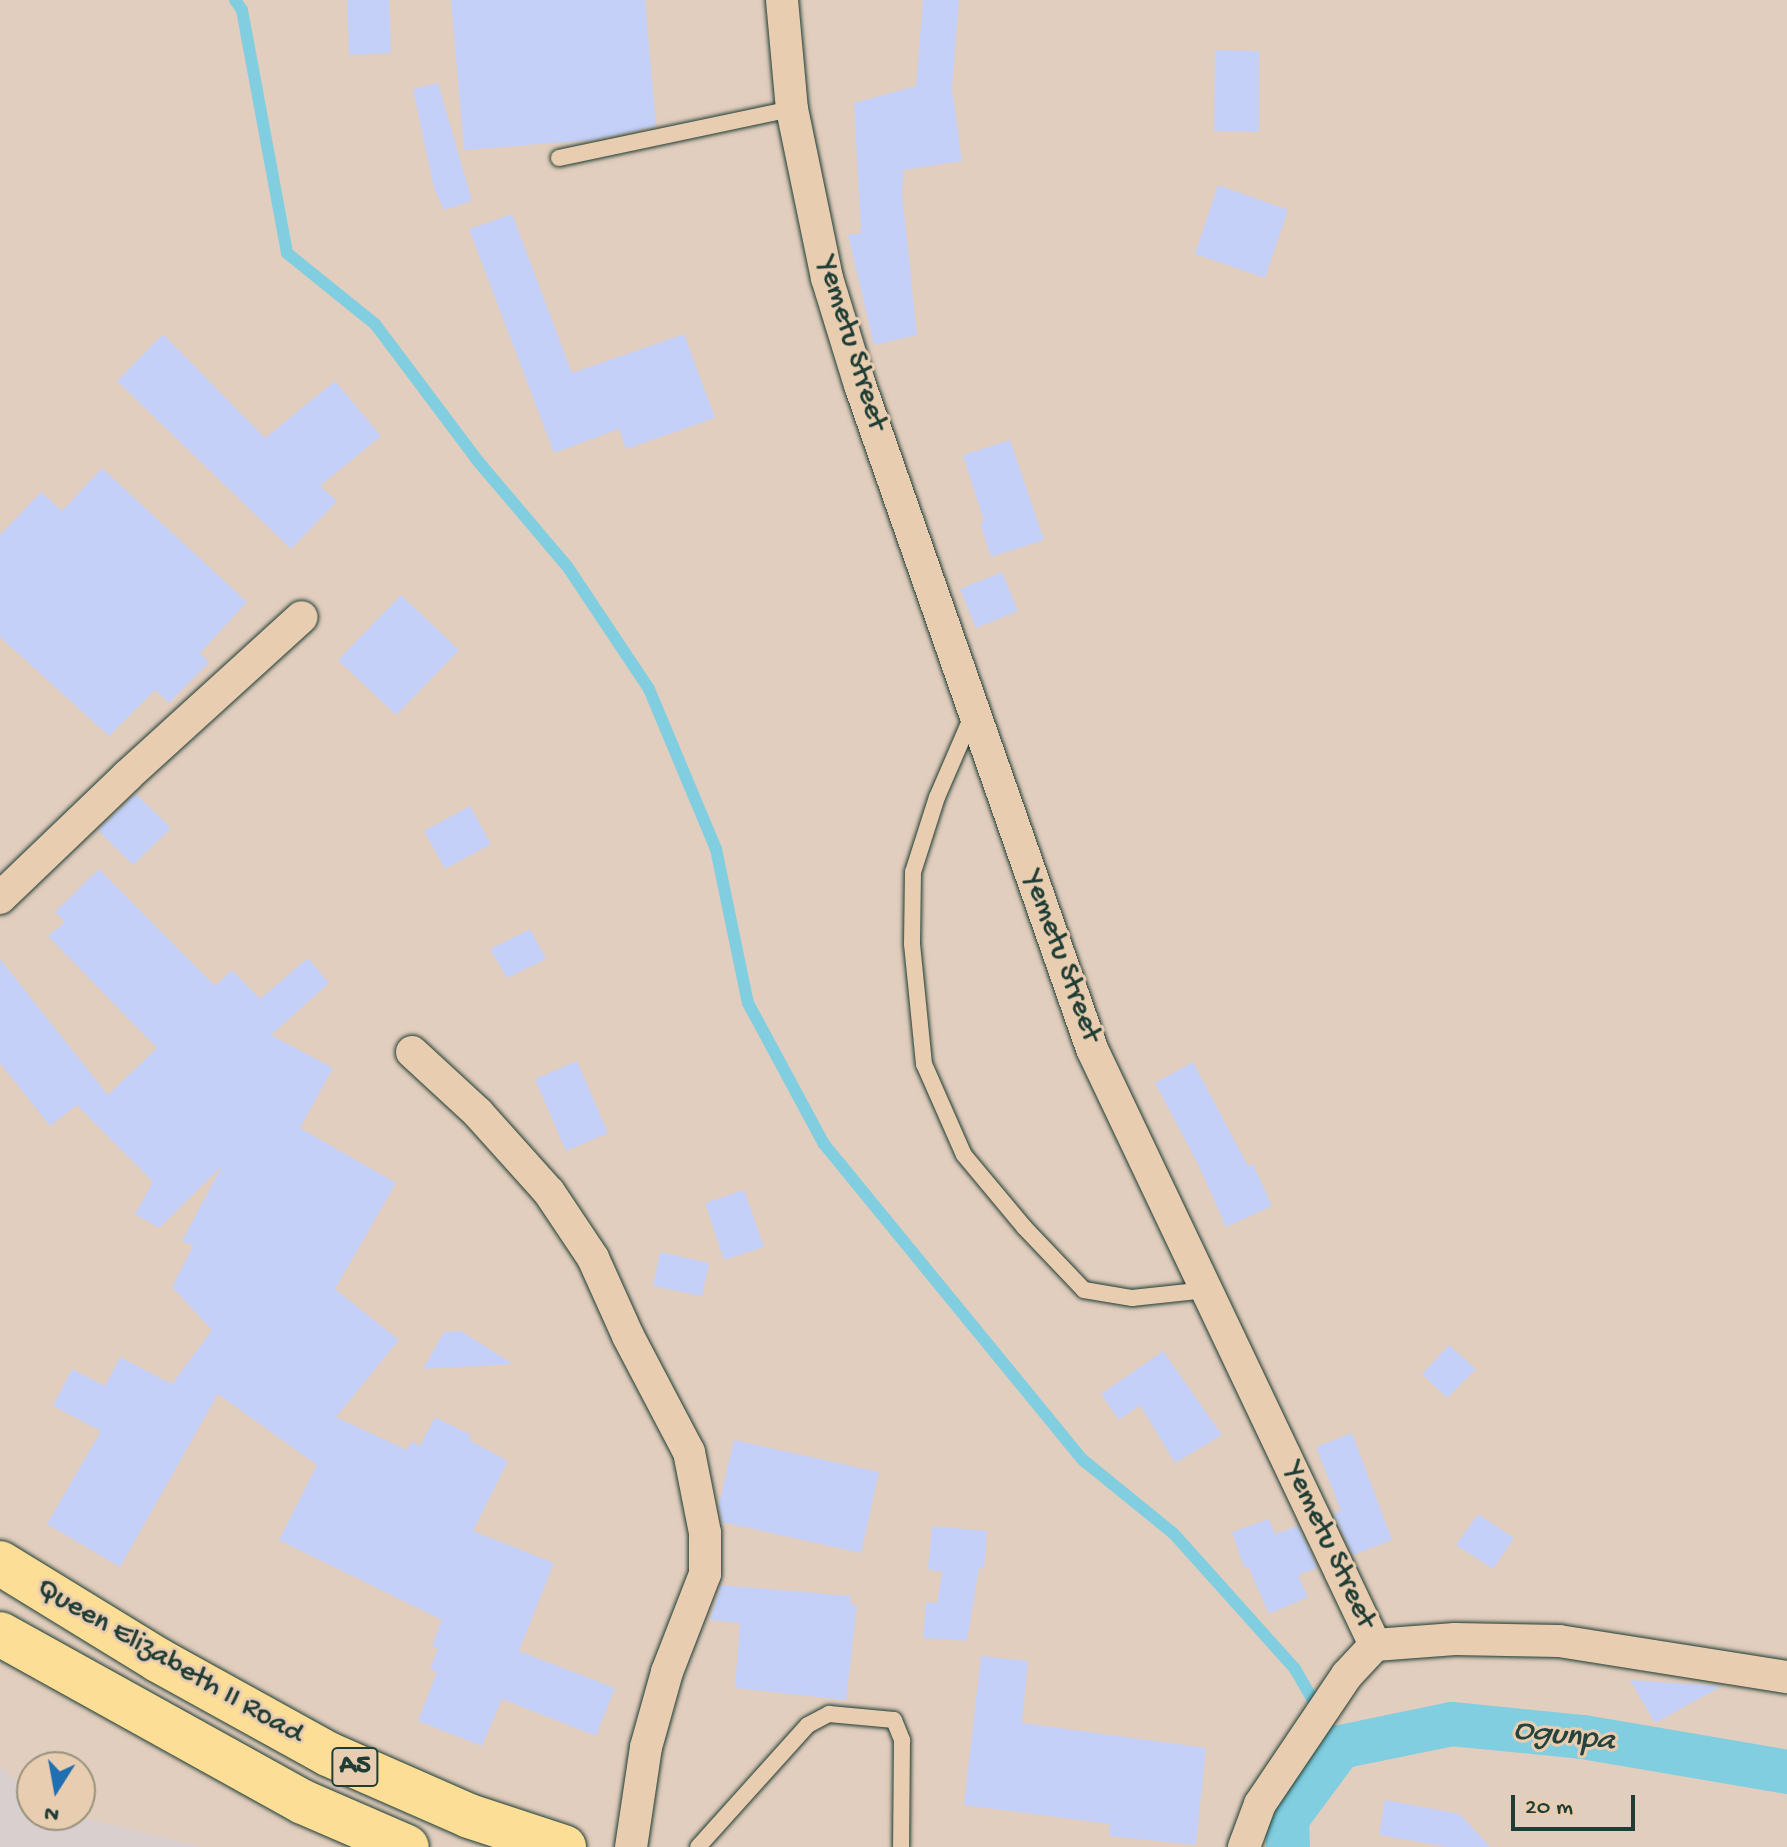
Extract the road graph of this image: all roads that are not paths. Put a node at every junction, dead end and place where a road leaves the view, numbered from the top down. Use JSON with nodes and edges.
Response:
{"nodes":[{"id":1,"x":782,"y":0,"type":"edge"},
{"id":2,"x":792,"y":109,"type":"junction"},
{"id":3,"x":559,"y":158,"type":"dead end"},
{"id":4,"x":302,"y":617,"type":"dead end"},
{"id":5,"x":974,"y":712,"type":"junction"},
{"id":6,"x":0,"y":898,"type":"edge"},
{"id":7,"x":412,"y":1052,"type":"dead end"},
{"id":8,"x":1207,"y":1290,"type":"junction"},
{"id":9,"x":0,"y":1563,"type":"edge"},
{"id":10,"x":0,"y":1634,"type":"edge"},
{"id":11,"x":1375,"y":1645,"type":"junction"},
{"id":12,"x":1787,"y":1677,"type":"edge"},
{"id":13,"x":407,"y":1847,"type":"edge"},
{"id":14,"x":564,"y":1847,"type":"edge"},
{"id":15,"x":631,"y":1847,"type":"edge"},
{"id":16,"x":698,"y":1847,"type":"edge"},
{"id":17,"x":901,"y":1847,"type":"edge"},
{"id":18,"x":1244,"y":1847,"type":"edge"}],
"edges":[{"from":1,"to":2,"type":"street","name":"Yemetu Street"},
{"from":2,"to":3,"type":"lane"},
{"from":2,"to":5,"type":"street","name":"Yemetu Street"},
{"from":4,"to":6,"type":"street"},
{"from":5,"to":8,"type":"street","name":"Yemetu Street"},
{"from":5,"to":8,"type":"lane"},
{"from":7,"to":15,"type":"street"},
{"from":8,"to":11,"type":"street","name":"Yemetu Street"},
{"from":9,"to":14,"type":"highway","name":"Queen Elizabeth II Road","number":"A5"},
{"from":10,"to":13,"type":"highway","name":"Queen Elizabeth II Road","number":"A5"},
{"from":11,"to":12,"type":"street"},
{"from":11,"to":18,"type":"street","name":"Yemetu Street"},
{"from":16,"to":17,"type":"lane"}]}
